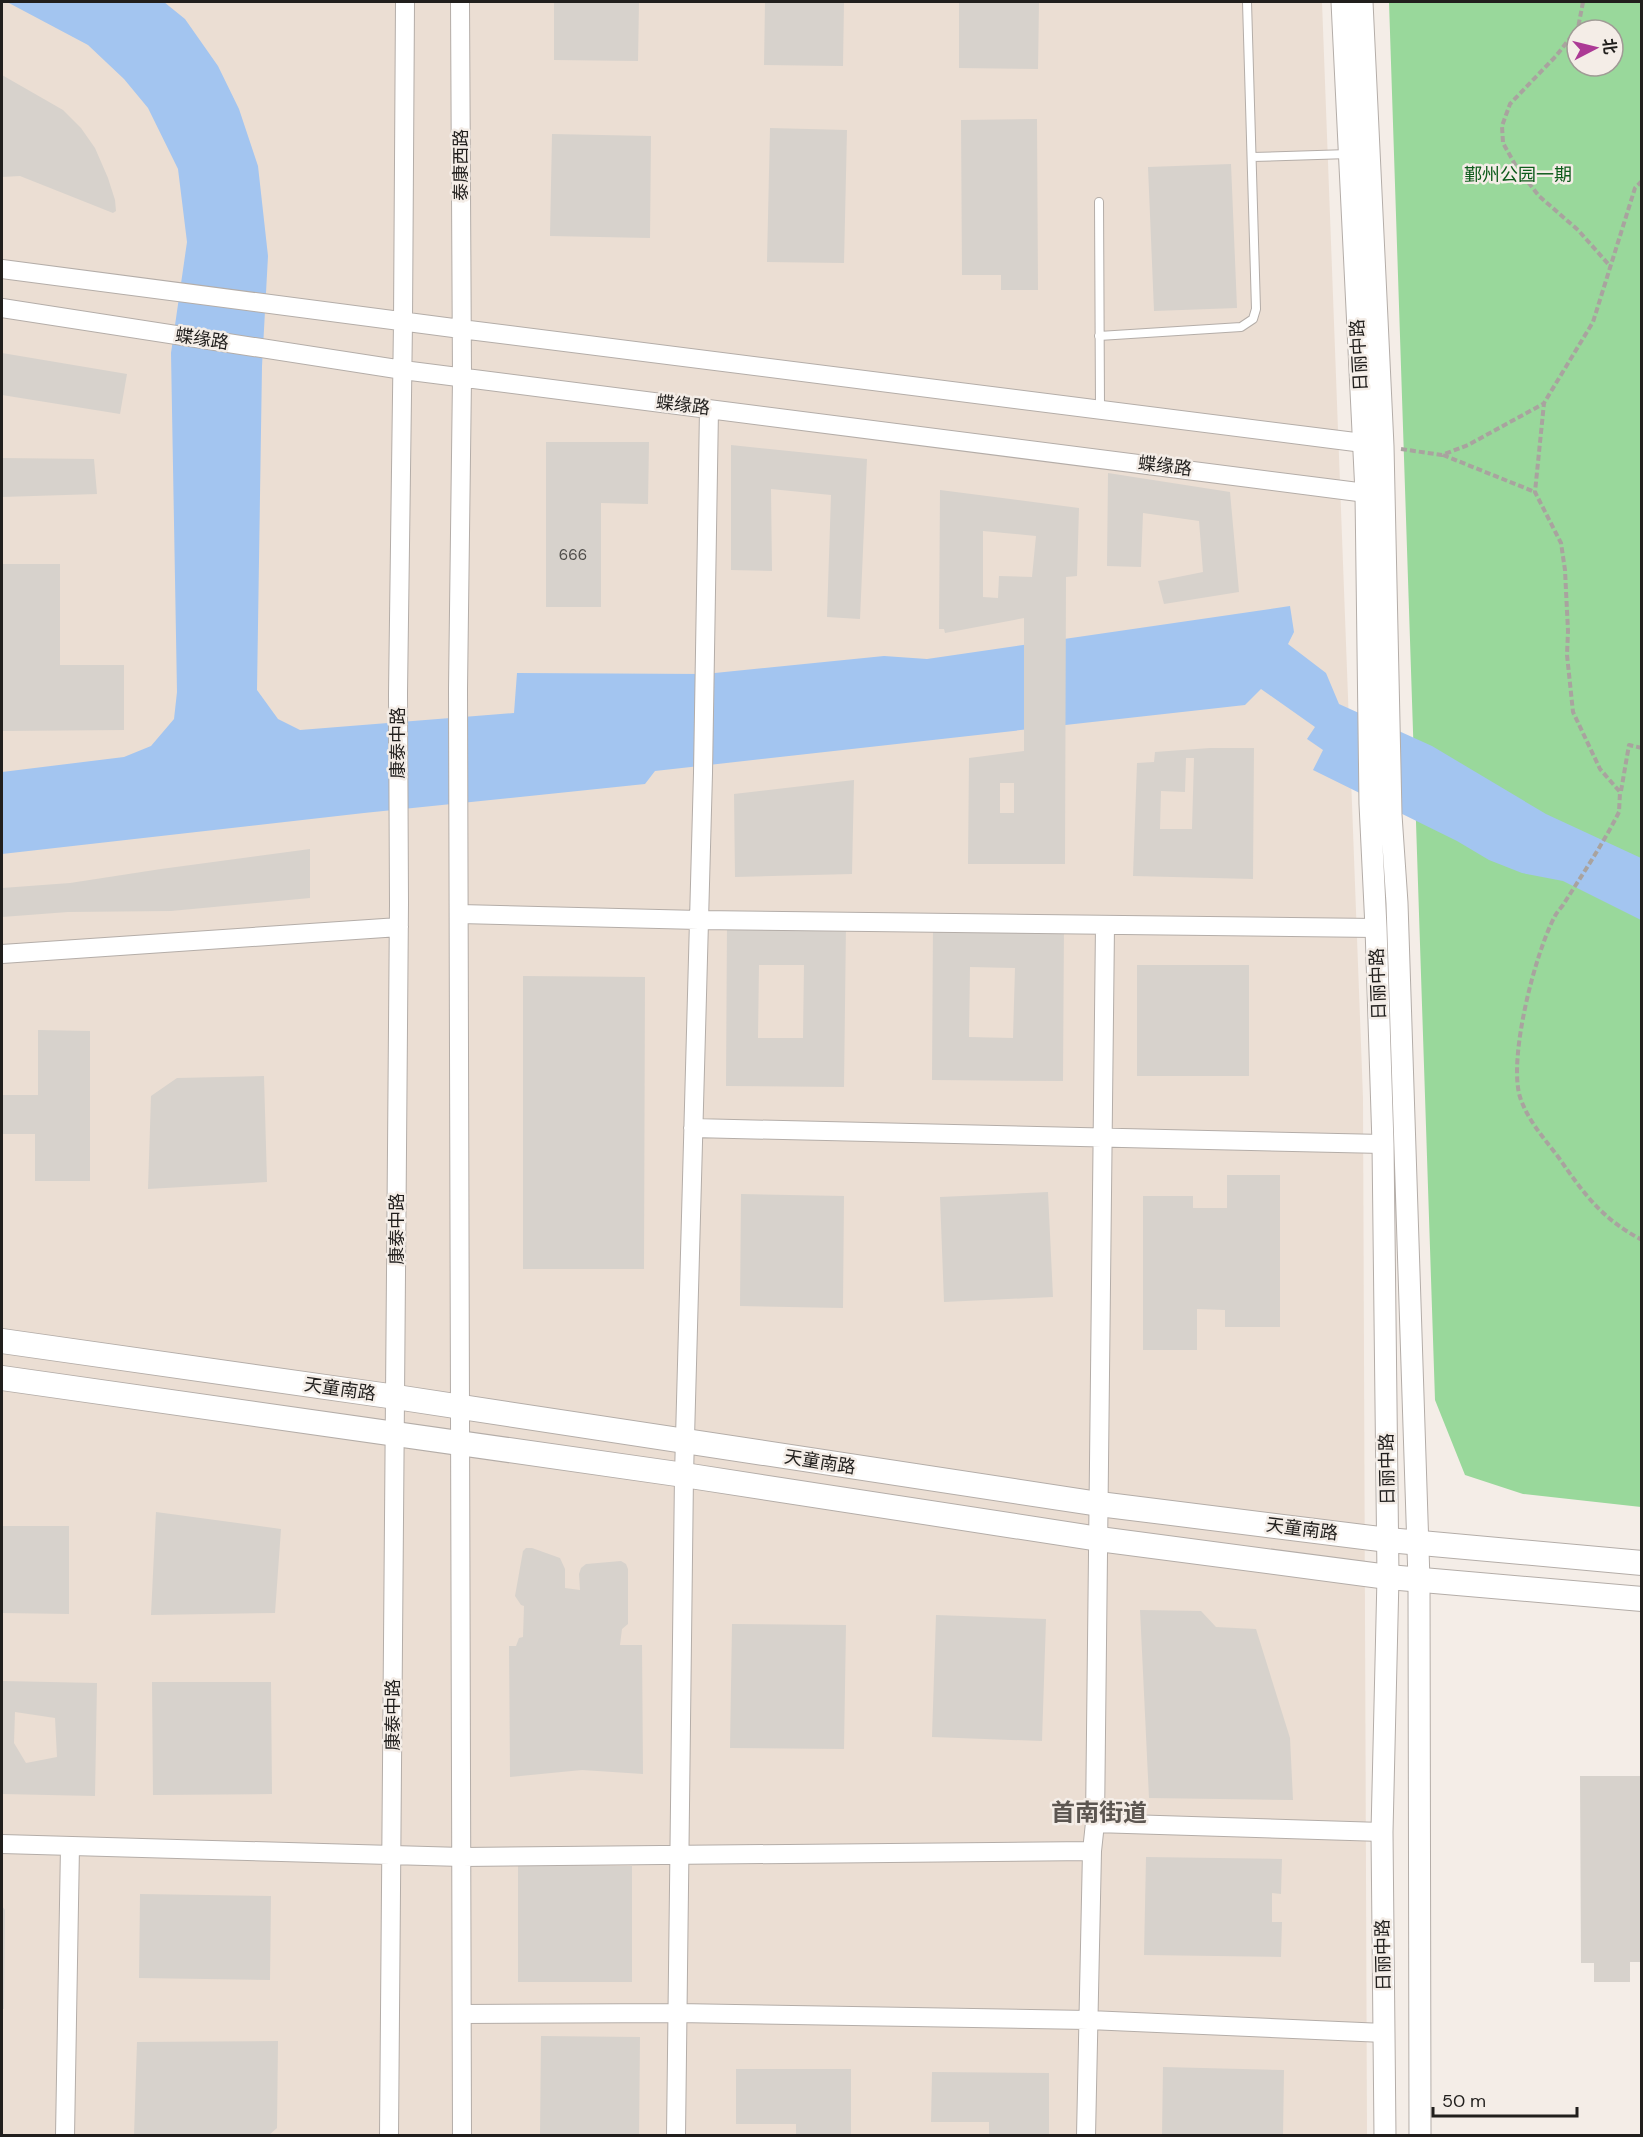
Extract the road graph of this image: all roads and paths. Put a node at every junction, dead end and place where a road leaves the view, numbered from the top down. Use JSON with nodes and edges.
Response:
{"nodes":[{"id":1,"x":405,"y":2,"type":"edge"},
{"id":2,"x":460,"y":2,"type":"edge"},
{"id":3,"x":1247,"y":2,"type":"edge"},
{"id":4,"x":1342,"y":2,"type":"edge"},
{"id":5,"x":1362,"y":2,"type":"edge"},
{"id":6,"x":1583,"y":2,"type":"edge"},
{"id":7,"x":1349,"y":154,"type":"junction"},
{"id":8,"x":1251,"y":157,"type":"junction"},
{"id":9,"x":1641,"y":181,"type":"edge"},
{"id":10,"x":1099,"y":202,"type":"dead end"},
{"id":11,"x":1610,"y":267,"type":"junction"},
{"id":12,"x":2,"y":269,"type":"edge"},
{"id":13,"x":2,"y":308,"type":"edge"},
{"id":14,"x":404,"y":322,"type":"junction"},
{"id":15,"x":461,"y":330,"type":"junction"},
{"id":16,"x":1099,"y":336,"type":"junction"},
{"id":17,"x":403,"y":370,"type":"junction"},
{"id":18,"x":462,"y":378,"type":"junction"},
{"id":19,"x":1544,"y":403,"type":"junction"},
{"id":20,"x":710,"y":409,"type":"junction"},
{"id":21,"x":1100,"y":410,"type":"junction"},
{"id":22,"x":1373,"y":445,"type":"junction"},
{"id":23,"x":1442,"y":455,"type":"junction"},
{"id":24,"x":1535,"y":492,"type":"junction"},
{"id":25,"x":1366,"y":493,"type":"junction"},
{"id":26,"x":1641,"y":748,"type":"edge"},
{"id":27,"x":1620,"y":792,"type":"junction"},
{"id":28,"x":460,"y":914,"type":"junction"},
{"id":29,"x":699,"y":920,"type":"junction"},
{"id":30,"x":1106,"y":925,"type":"junction"},
{"id":31,"x":399,"y":927,"type":"junction"},
{"id":32,"x":1376,"y":928,"type":"junction"},
{"id":33,"x":2,"y":954,"type":"edge"},
{"id":34,"x":693,"y":1128,"type":"junction"},
{"id":35,"x":1103,"y":1137,"type":"junction"},
{"id":36,"x":1383,"y":1144,"type":"junction"},
{"id":37,"x":1641,"y":1240,"type":"edge"},
{"id":38,"x":2,"y":1341,"type":"edge"},
{"id":39,"x":2,"y":1378,"type":"edge"},
{"id":40,"x":396,"y":1397,"type":"junction"},
{"id":41,"x":461,"y":1407,"type":"junction"},
{"id":42,"x":395,"y":1435,"type":"junction"},
{"id":43,"x":685,"y":1441,"type":"junction"},
{"id":44,"x":461,"y":1444,"type":"junction"},
{"id":45,"x":684,"y":1475,"type":"junction"},
{"id":46,"x":1099,"y":1504,"type":"junction"},
{"id":47,"x":1099,"y":1539,"type":"junction"},
{"id":48,"x":1388,"y":1540,"type":"junction"},
{"id":49,"x":1418,"y":1543,"type":"junction"},
{"id":50,"x":1641,"y":1563,"type":"edge"},
{"id":51,"x":1388,"y":1577,"type":"junction"},
{"id":52,"x":1419,"y":1580,"type":"junction"},
{"id":53,"x":1641,"y":1599,"type":"edge"},
{"id":54,"x":1095,"y":1822,"type":"junction"},
{"id":55,"x":1382,"y":1832,"type":"junction"},
{"id":56,"x":2,"y":1844,"type":"edge"},
{"id":57,"x":70,"y":1846,"type":"junction"},
{"id":58,"x":1092,"y":1851,"type":"junction"},
{"id":59,"x":392,"y":1855,"type":"junction"},
{"id":60,"x":680,"y":1855,"type":"junction"},
{"id":61,"x":462,"y":1857,"type":"junction"},
{"id":62,"x":678,"y":2013,"type":"junction"},
{"id":63,"x":462,"y":2014,"type":"junction"},
{"id":64,"x":1089,"y":2020,"type":"junction"},
{"id":65,"x":1384,"y":2032,"type":"junction"},
{"id":66,"x":64,"y":2136,"type":"edge"},
{"id":67,"x":389,"y":2136,"type":"edge"},
{"id":68,"x":462,"y":2136,"type":"edge"},
{"id":69,"x":676,"y":2136,"type":"edge"},
{"id":70,"x":1086,"y":2136,"type":"edge"},
{"id":71,"x":1385,"y":2136,"type":"edge"},
{"id":72,"x":1420,"y":2136,"type":"edge"}],
"edges":[{"from":1,"to":14,"type":"street"},
{"from":2,"to":15,"type":"street","name":"泰康西路"},
{"from":3,"to":8,"type":"lane"},
{"from":4,"to":7,"type":"main road","name":"日丽中路"},
{"from":5,"to":22,"type":"main road","name":"日丽中路"},
{"from":6,"to":11,"type":"path"},
{"from":7,"to":8,"type":"lane"},
{"from":7,"to":22,"type":"main road","name":"日丽中路"},
{"from":8,"to":16,"type":"lane"},
{"from":9,"to":11,"type":"path"},
{"from":10,"to":16,"type":"lane"},
{"from":11,"to":19,"type":"path"},
{"from":12,"to":14,"type":"street"},
{"from":13,"to":17,"type":"street","name":"蝶缘路"},
{"from":14,"to":15,"type":"street"},
{"from":14,"to":17,"type":"street","name":"康泰中路"},
{"from":15,"to":18,"type":"street"},
{"from":15,"to":21,"type":"street"},
{"from":16,"to":21,"type":"lane"},
{"from":17,"to":18,"type":"street","name":"蝶缘路"},
{"from":17,"to":31,"type":"street","name":"康泰中路"},
{"from":18,"to":20,"type":"street","name":"蝶缘路"},
{"from":18,"to":28,"type":"street"},
{"from":19,"to":23,"type":"path"},
{"from":19,"to":24,"type":"path"},
{"from":20,"to":25,"type":"street","name":"蝶缘路"},
{"from":20,"to":29,"type":"street"},
{"from":21,"to":22,"type":"street"},
{"from":22,"to":23,"type":"path"},
{"from":22,"to":25,"type":"main road","name":"日丽中路"},
{"from":22,"to":49,"type":"main road","name":"日丽中路"},
{"from":23,"to":24,"type":"path"},
{"from":24,"to":27,"type":"path"},
{"from":25,"to":32,"type":"main road","name":"日丽中路"},
{"from":26,"to":27,"type":"path"},
{"from":27,"to":37,"type":"path"},
{"from":28,"to":29,"type":"street"},
{"from":28,"to":41,"type":"street"},
{"from":29,"to":30,"type":"street"},
{"from":29,"to":34,"type":"street"},
{"from":30,"to":32,"type":"street"},
{"from":30,"to":35,"type":"street"},
{"from":31,"to":33,"type":"street"},
{"from":31,"to":40,"type":"street","name":"康泰中路"},
{"from":32,"to":36,"type":"main road","name":"日丽中路"},
{"from":34,"to":35,"type":"street"},
{"from":34,"to":43,"type":"street"},
{"from":35,"to":36,"type":"street"},
{"from":35,"to":46,"type":"street"},
{"from":36,"to":48,"type":"main road","name":"日丽中路"},
{"from":38,"to":40,"type":"main road","name":"天童南路"},
{"from":39,"to":42,"type":"main road","name":"天童南路"},
{"from":40,"to":41,"type":"main road","name":"天童南路"},
{"from":40,"to":42,"type":"street","name":"康泰中路"},
{"from":41,"to":43,"type":"main road","name":"天童南路"},
{"from":41,"to":44,"type":"street"},
{"from":42,"to":44,"type":"main road","name":"天童南路"},
{"from":42,"to":59,"type":"street","name":"康泰中路"},
{"from":43,"to":45,"type":"street"},
{"from":43,"to":46,"type":"main road","name":"天童南路"},
{"from":44,"to":45,"type":"main road","name":"天童南路"},
{"from":44,"to":61,"type":"street"},
{"from":45,"to":47,"type":"main road","name":"天童南路"},
{"from":45,"to":60,"type":"street"},
{"from":46,"to":47,"type":"street"},
{"from":46,"to":48,"type":"main road","name":"天童南路"},
{"from":47,"to":51,"type":"main road","name":"天童南路"},
{"from":47,"to":54,"type":"street"},
{"from":48,"to":49,"type":"main road","name":"天童南路"},
{"from":48,"to":51,"type":"main road","name":"日丽中路"},
{"from":49,"to":50,"type":"main road","name":"天童南路"},
{"from":49,"to":52,"type":"main road","name":"日丽中路"},
{"from":51,"to":52,"type":"main road","name":"天童南路"},
{"from":51,"to":55,"type":"main road","name":"日丽中路"},
{"from":52,"to":53,"type":"main road","name":"天童南路"},
{"from":52,"to":72,"type":"main road","name":"日丽中路"},
{"from":54,"to":55,"type":"street"},
{"from":54,"to":58,"type":"street"},
{"from":55,"to":65,"type":"main road","name":"日丽中路"},
{"from":56,"to":57,"type":"street"},
{"from":57,"to":59,"type":"street"},
{"from":57,"to":66,"type":"street"},
{"from":58,"to":60,"type":"street"},
{"from":58,"to":64,"type":"street"},
{"from":59,"to":61,"type":"street"},
{"from":59,"to":67,"type":"street","name":"康泰中路"},
{"from":60,"to":61,"type":"street"},
{"from":60,"to":62,"type":"street"},
{"from":61,"to":63,"type":"street"},
{"from":62,"to":63,"type":"street"},
{"from":62,"to":64,"type":"street"},
{"from":62,"to":69,"type":"street"},
{"from":63,"to":68,"type":"street"},
{"from":64,"to":65,"type":"street"},
{"from":64,"to":70,"type":"street"},
{"from":65,"to":71,"type":"main road","name":"日丽中路"}]}
